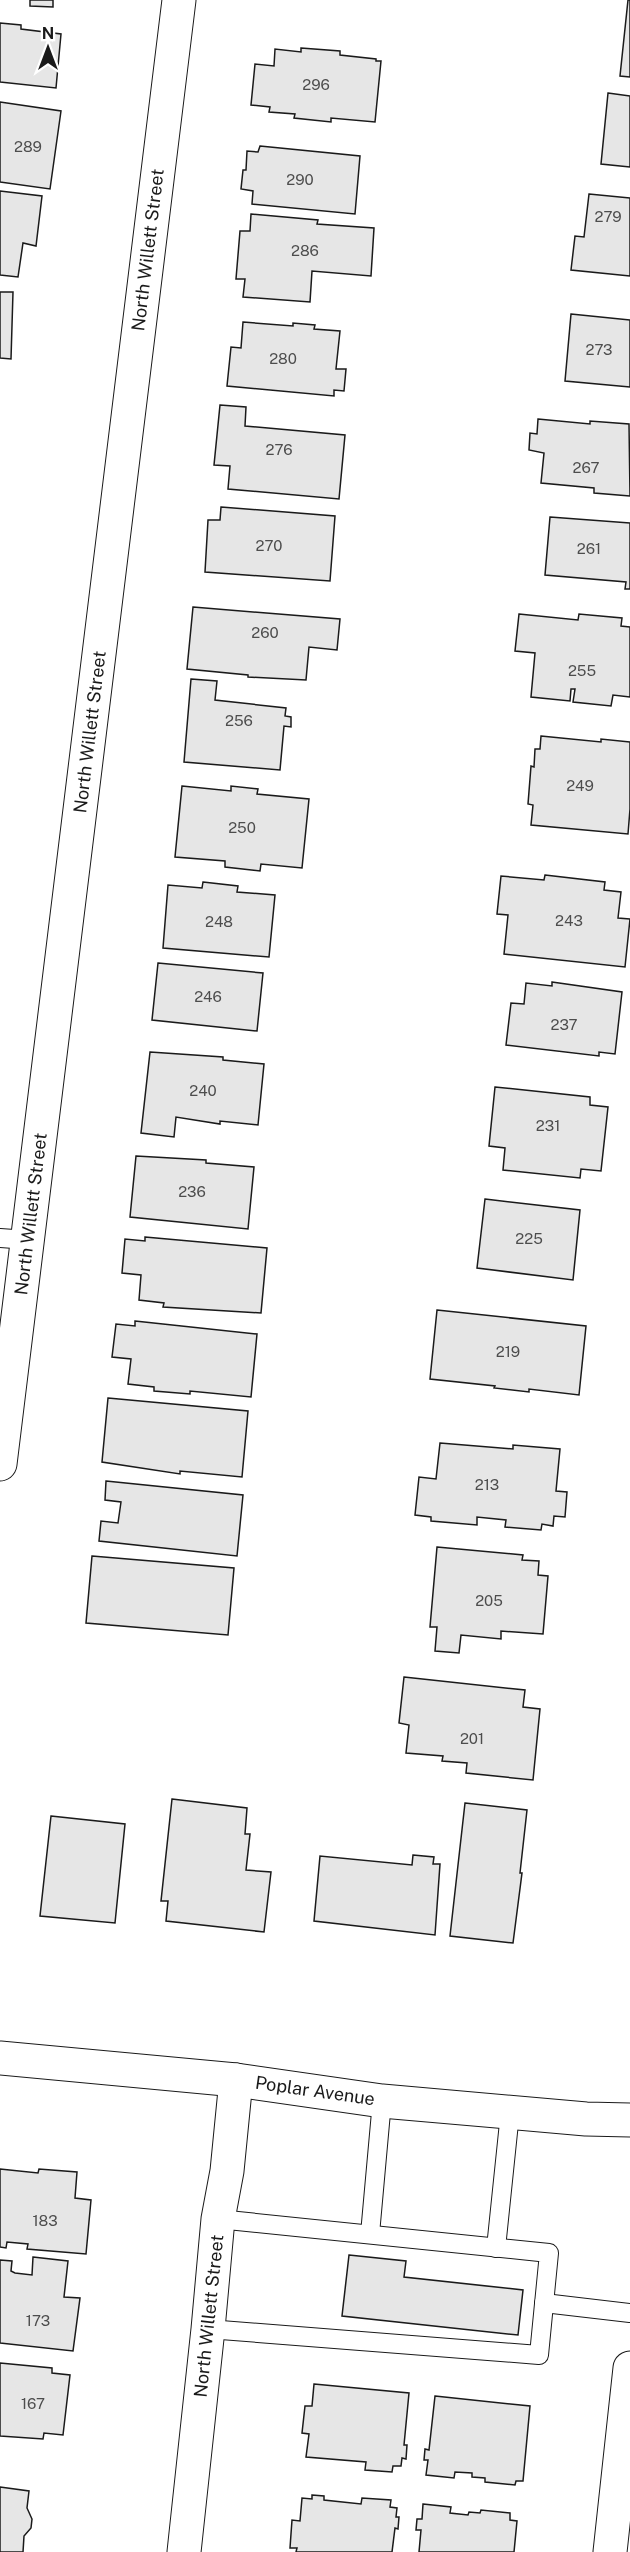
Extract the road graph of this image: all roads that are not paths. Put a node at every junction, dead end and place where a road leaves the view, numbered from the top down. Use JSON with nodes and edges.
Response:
{"nodes":[{"id":1,"x":179,"y":0,"type":"edge"},
{"id":2,"x":14,"y":1239,"type":"edge"},
{"id":3,"x":4,"y":1396,"type":"edge"},
{"id":4,"x":0,"y":1464,"type":"edge"},
{"id":5,"x":0,"y":2058,"type":"edge"},
{"id":6,"x":236,"y":2080,"type":"junction"},
{"id":7,"x":382,"y":2101,"type":"junction"},
{"id":8,"x":510,"y":2113,"type":"junction"},
{"id":9,"x":630,"y":2120,"type":"edge"},
{"id":10,"x":218,"y":2219,"type":"junction"},
{"id":11,"x":370,"y":2234,"type":"junction"},
{"id":12,"x":496,"y":2248,"type":"junction"},
{"id":13,"x":544,"y":2303,"type":"junction"},
{"id":14,"x":630,"y":2313,"type":"edge"},
{"id":15,"x":208,"y":2329,"type":"junction"},
{"id":16,"x":630,"y":2368,"type":"edge"},
{"id":17,"x":184,"y":2552,"type":"edge"},
{"id":18,"x":610,"y":2552,"type":"edge"}],
"edges":[{"from":1,"to":2,"type":"street","name":"North Willett Street"},
{"from":2,"to":3,"type":"street","name":"North Willett Street"},
{"from":3,"to":4,"type":"street","name":"North Willett Street"},
{"from":5,"to":6,"type":"street","name":"Poplar Avenue"},
{"from":6,"to":7,"type":"street","name":"Poplar Avenue"},
{"from":6,"to":10,"type":"street","name":"North Willett Street"},
{"from":7,"to":8,"type":"street","name":"Poplar Avenue"},
{"from":7,"to":11,"type":"lane"},
{"from":8,"to":9,"type":"street","name":"Poplar Avenue"},
{"from":8,"to":12,"type":"lane"},
{"from":10,"to":11,"type":"lane"},
{"from":10,"to":15,"type":"street","name":"North Willett Street"},
{"from":11,"to":12,"type":"lane"},
{"from":12,"to":13,"type":"lane"},
{"from":13,"to":14,"type":"lane"},
{"from":13,"to":15,"type":"lane"},
{"from":15,"to":17,"type":"street","name":"North Willett Street"},
{"from":16,"to":18,"type":"street"}]}
